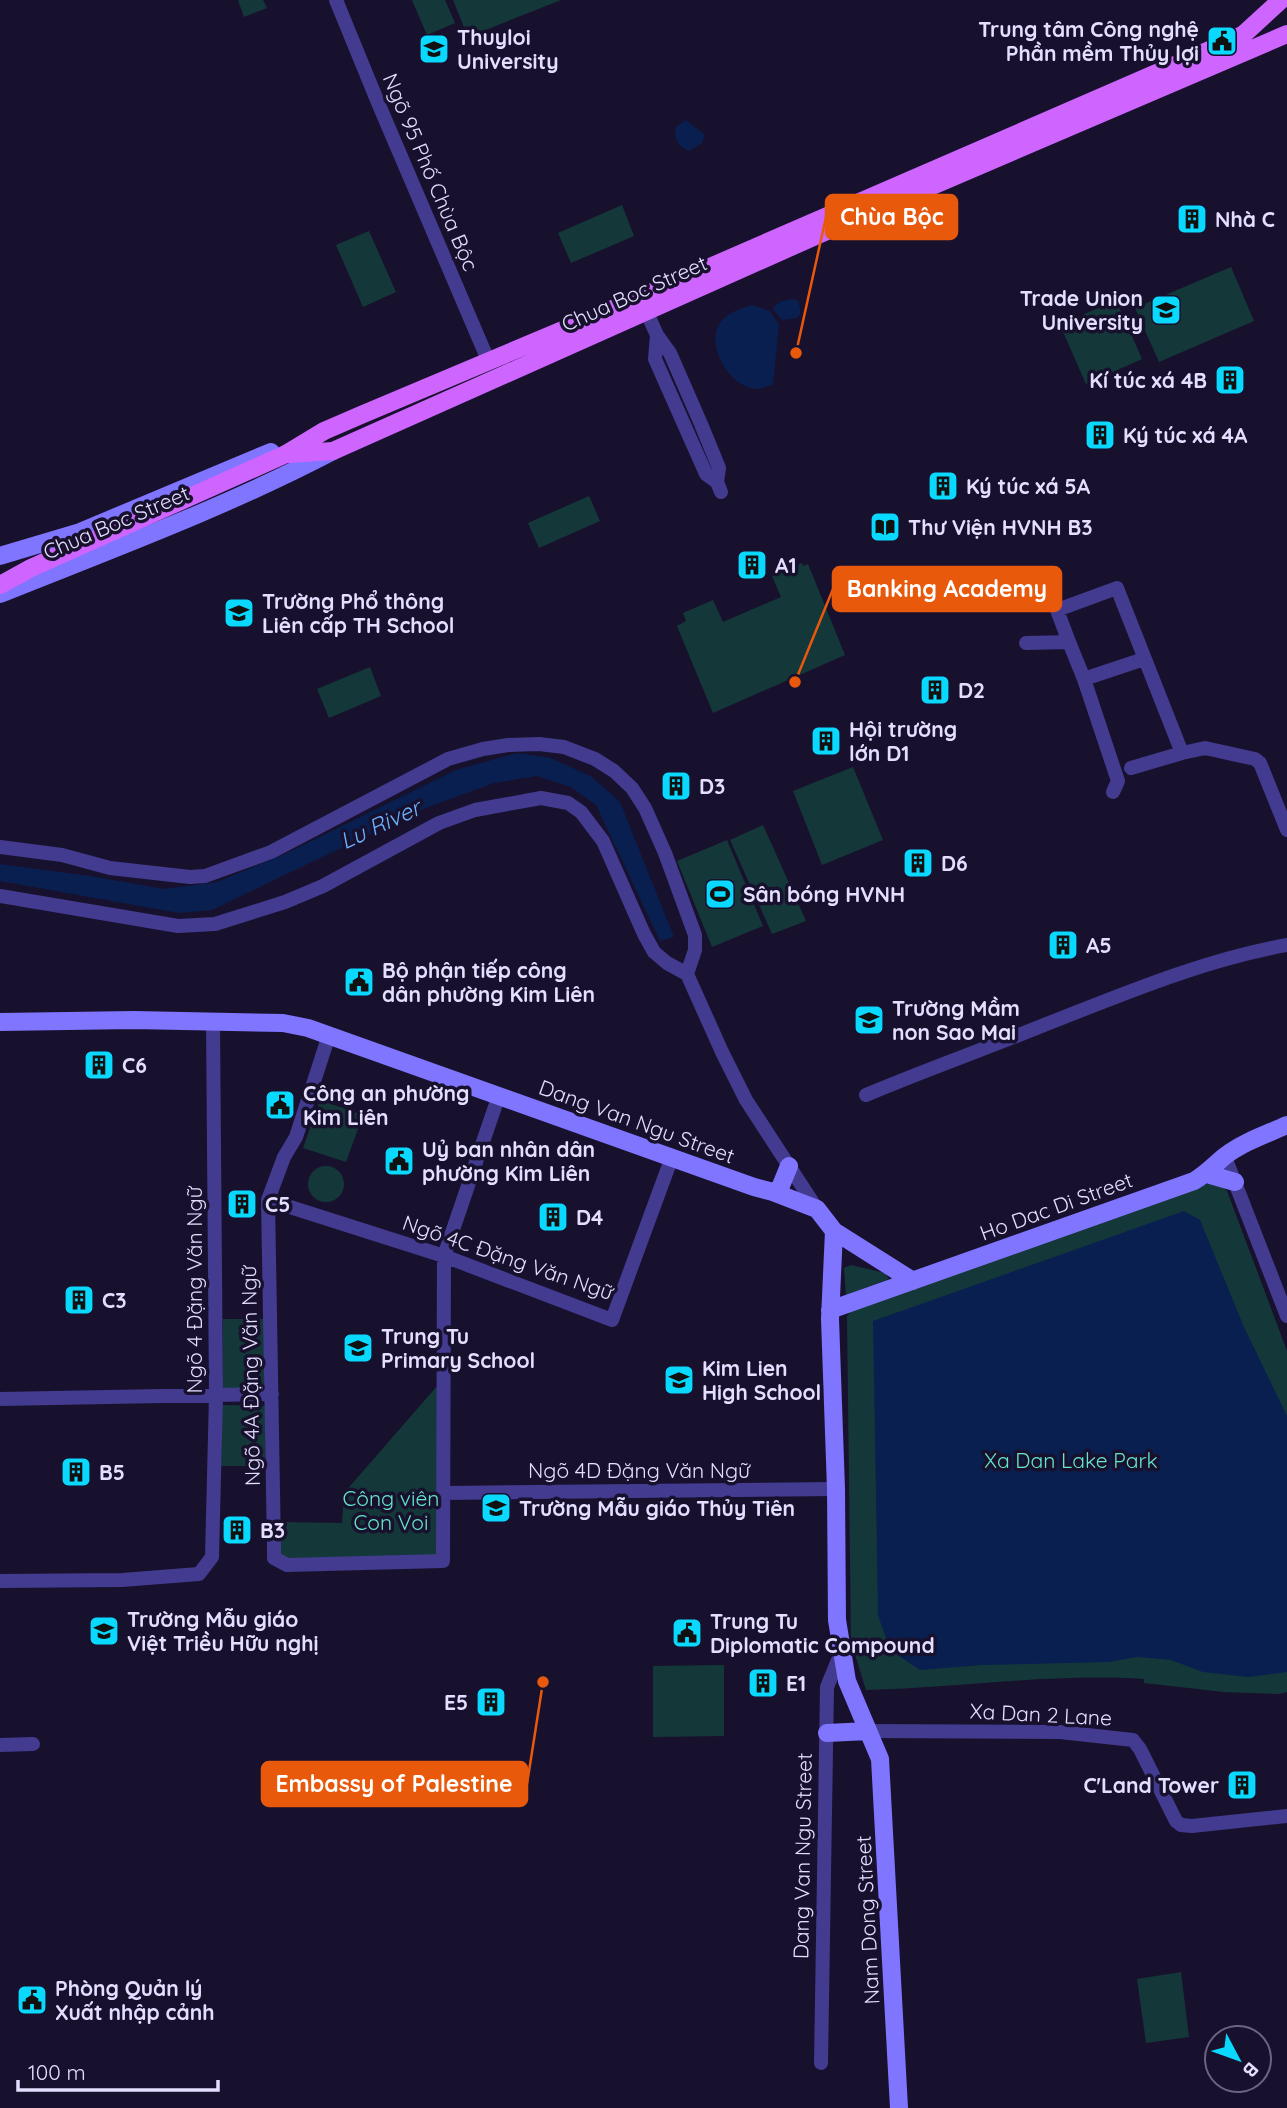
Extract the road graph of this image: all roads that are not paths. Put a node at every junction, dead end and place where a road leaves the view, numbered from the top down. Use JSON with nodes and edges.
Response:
{"nodes":[{"id":1,"x":336,"y":0,"type":"edge"},
{"id":2,"x":1281,"y":0,"type":"edge"},
{"id":3,"x":1287,"y":34,"type":"edge"},
{"id":4,"x":644,"y":305,"type":"junction"},
{"id":5,"x":657,"y":335,"type":"junction"},
{"id":6,"x":488,"y":360,"type":"junction"},
{"id":7,"x":701,"y":424,"type":"junction"},
{"id":8,"x":324,"y":431,"type":"junction"},
{"id":9,"x":687,"y":431,"type":"junction"},
{"id":10,"x":333,"y":451,"type":"junction"},
{"id":11,"x":286,"y":454,"type":"junction"},
{"id":12,"x":42,"y":545,"type":"junction"},
{"id":13,"x":0,"y":556,"type":"edge"},
{"id":14,"x":55,"y":572,"type":"junction"},
{"id":15,"x":0,"y":585,"type":"edge"},
{"id":16,"x":0,"y":594,"type":"edge"},
{"id":17,"x":1069,"y":642,"type":"junction"},
{"id":18,"x":1026,"y":643,"type":"dead end"},
{"id":19,"x":1144,"y":659,"type":"junction"},
{"id":20,"x":1084,"y":679,"type":"junction"},
{"id":21,"x":1182,"y":753,"type":"junction"},
{"id":22,"x":1096,"y":763,"type":"dead end"},
{"id":23,"x":1113,"y":764,"type":"junction"},
{"id":24,"x":1131,"y":768,"type":"dead end"},
{"id":25,"x":1113,"y":792,"type":"dead end"},
{"id":26,"x":1287,"y":830,"type":"edge"},
{"id":27,"x":0,"y":848,"type":"edge"},
{"id":28,"x":0,"y":896,"type":"edge"},
{"id":29,"x":1287,"y":945,"type":"edge"},
{"id":30,"x":687,"y":974,"type":"junction"},
{"id":31,"x":0,"y":1022,"type":"edge"},
{"id":32,"x":213,"y":1023,"type":"junction"},
{"id":33,"x":329,"y":1034,"type":"junction"},
{"id":34,"x":499,"y":1095,"type":"junction"},
{"id":35,"x":866,"y":1095,"type":"dead end"},
{"id":36,"x":1287,"y":1125,"type":"edge"},
{"id":37,"x":672,"y":1157,"type":"junction"},
{"id":38,"x":1225,"y":1157,"type":"junction"},
{"id":39,"x":789,"y":1166,"type":"junction"},
{"id":40,"x":1207,"y":1174,"type":"junction"},
{"id":41,"x":1235,"y":1182,"type":"junction"},
{"id":42,"x":773,"y":1192,"type":"junction"},
{"id":43,"x":268,"y":1200,"type":"junction"},
{"id":44,"x":817,"y":1209,"type":"junction"},
{"id":45,"x":834,"y":1231,"type":"junction"},
{"id":46,"x":444,"y":1256,"type":"junction"},
{"id":47,"x":913,"y":1281,"type":"junction"},
{"id":48,"x":830,"y":1310,"type":"junction"},
{"id":49,"x":1287,"y":1315,"type":"edge"},
{"id":50,"x":272,"y":1394,"type":"junction"},
{"id":51,"x":216,"y":1395,"type":"junction"},
{"id":52,"x":0,"y":1399,"type":"edge"},
{"id":53,"x":836,"y":1489,"type":"junction"},
{"id":54,"x":443,"y":1493,"type":"junction"},
{"id":55,"x":0,"y":1581,"type":"edge"},
{"id":56,"x":841,"y":1653,"type":"junction"},
{"id":57,"x":868,"y":1731,"type":"junction"},
{"id":58,"x":827,"y":1734,"type":"junction"},
{"id":59,"x":33,"y":1744,"type":"dead end"},
{"id":60,"x":0,"y":1745,"type":"edge"},
{"id":61,"x":1287,"y":1816,"type":"edge"},
{"id":62,"x":821,"y":2063,"type":"dead end"},
{"id":63,"x":900,"y":2108,"type":"edge"}],
"edges":[{"from":1,"to":6,"type":"street","name":"Ngõ 95 Phố Chùa Bộc"},
{"from":2,"to":4,"type":"main road","name":"Chua Boc Street"},
{"from":3,"to":4,"type":"main road","name":"Chua Boc Street"},
{"from":4,"to":5,"type":"street"},
{"from":4,"to":6,"type":"main road","name":"Chua Boc Street"},
{"from":4,"to":10,"type":"main road","name":"Chua Boc Street"},
{"from":5,"to":7,"type":"street"},
{"from":5,"to":9,"type":"street"},
{"from":6,"to":8,"type":"main road","name":"Chua Boc Street"},
{"from":7,"to":9,"type":"street"},
{"from":7,"to":9,"type":"street"},
{"from":8,"to":11,"type":"main road"},
{"from":8,"to":12,"type":"street","name":"Chua Boc Street"},
{"from":10,"to":11,"type":"main road"},
{"from":10,"to":14,"type":"street","name":"Chua Boc Street"},
{"from":11,"to":15,"type":"main road","bridge":true},
{"from":12,"to":13,"type":"street","name":"Chua Boc Street"},
{"from":12,"to":14,"type":"street"},
{"from":14,"to":16,"type":"street","name":"Chua Boc Street"},
{"from":17,"to":18,"type":"street"},
{"from":17,"to":19,"type":"street"},
{"from":17,"to":20,"type":"street"},
{"from":19,"to":20,"type":"street"},
{"from":19,"to":21,"type":"street"},
{"from":20,"to":23,"type":"street"},
{"from":21,"to":24,"type":"street"},
{"from":21,"to":26,"type":"street"},
{"from":22,"to":23,"type":"street"},
{"from":23,"to":25,"type":"street"},
{"from":27,"to":30,"type":"street"},
{"from":28,"to":30,"type":"street"},
{"from":29,"to":35,"type":"street"},
{"from":30,"to":39,"type":"street"},
{"from":31,"to":32,"type":"street","name":"Dang Van Ngu Street"},
{"from":32,"to":33,"type":"street","name":"Dang Van Ngu Street"},
{"from":32,"to":51,"type":"street","name":"Ngõ 4 Đặng Văn Ngữ"},
{"from":33,"to":34,"type":"street","name":"Dang Van Ngu Street"},
{"from":33,"to":43,"type":"street","name":"Ngõ 4A Đặng Văn Ngữ"},
{"from":34,"to":37,"type":"street","name":"Dang Van Ngu Street"},
{"from":34,"to":46,"type":"street"},
{"from":36,"to":38,"type":"street","name":"Ho Dac Di Street"},
{"from":37,"to":42,"type":"street","name":"Dang Van Ngu Street"},
{"from":37,"to":46,"type":"street","name":"Ngõ 4C Đặng Văn Ngữ"},
{"from":38,"to":40,"type":"street","name":"Ho Dac Di Street"},
{"from":38,"to":41,"type":"street"},
{"from":39,"to":42,"type":"street"},
{"from":39,"to":44,"type":"street"},
{"from":40,"to":41,"type":"street"},
{"from":40,"to":47,"type":"street","name":"Ho Dac Di Street"},
{"from":41,"to":49,"type":"street"},
{"from":42,"to":44,"type":"street","name":"Dang Van Ngu Street"},
{"from":43,"to":46,"type":"street","name":"Ngõ 4C Đặng Văn Ngữ"},
{"from":43,"to":50,"type":"street","name":"Ngõ 4A Đặng Văn Ngữ"},
{"from":44,"to":45,"type":"street"},
{"from":45,"to":47,"type":"street"},
{"from":45,"to":48,"type":"street","name":"Dang Van Ngu Street"},
{"from":46,"to":54,"type":"street"},
{"from":47,"to":48,"type":"street","name":"Ho Dac Di Street"},
{"from":48,"to":53,"type":"street","name":"Dang Van Ngu Street"},
{"from":50,"to":51,"type":"street"},
{"from":50,"to":54,"type":"street","name":"Ngõ 4A Đặng Văn Ngữ"},
{"from":51,"to":52,"type":"street"},
{"from":51,"to":55,"type":"street","name":"Ngõ 4 Đặng Văn Ngữ"},
{"from":53,"to":54,"type":"street","name":"Ngõ 4D Đặng Văn Ngữ"},
{"from":53,"to":56,"type":"street","name":"Dang Van Ngu Street"},
{"from":56,"to":57,"type":"street","name":"Dang Van Ngu Street"},
{"from":56,"to":58,"type":"street","name":"Dang Van Ngu Street"},
{"from":57,"to":58,"type":"street"},
{"from":57,"to":61,"type":"street","name":"Xa Dan 2 Lane"},
{"from":57,"to":63,"type":"street","name":"Nam Dong Street"},
{"from":58,"to":62,"type":"street","name":"Dang Van Ngu Street"},
{"from":59,"to":60,"type":"street"}]}
